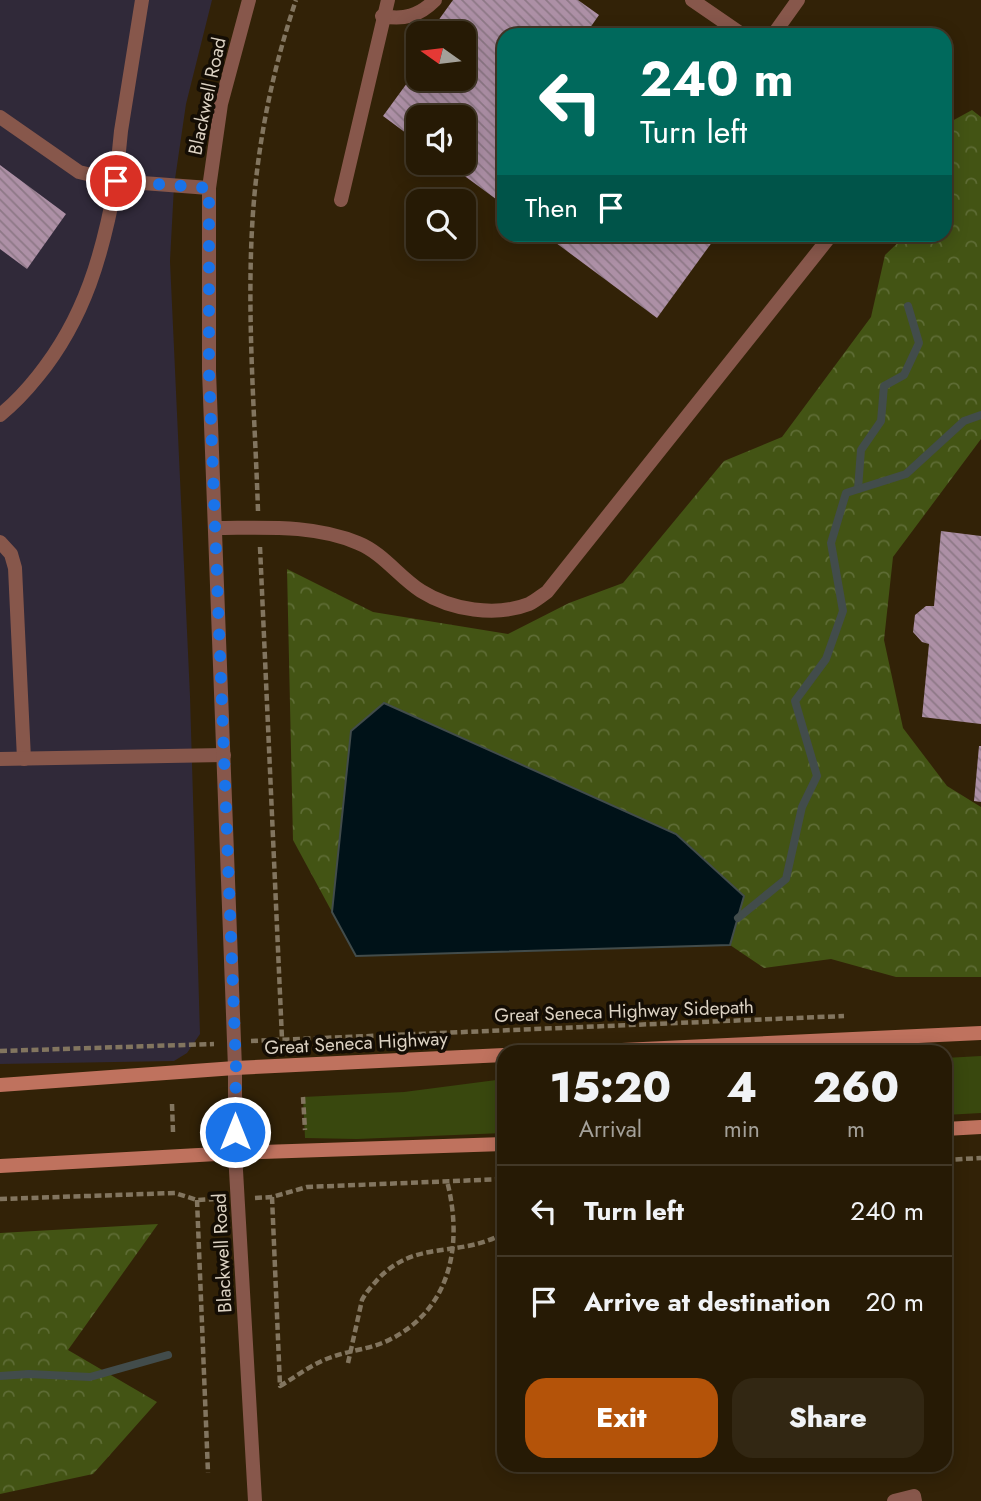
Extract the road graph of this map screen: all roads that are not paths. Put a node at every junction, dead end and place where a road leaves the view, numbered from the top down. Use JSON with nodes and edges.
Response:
{"nodes":[{"id":1,"x":142,"y":0,"type":"edge"},
{"id":2,"x":249,"y":0,"type":"edge"},
{"id":3,"x":388,"y":0,"type":"edge"},
{"id":4,"x":435,"y":0,"type":"edge"},
{"id":5,"x":692,"y":0,"type":"edge"},
{"id":6,"x":798,"y":0,"type":"edge"},
{"id":7,"x":382,"y":16,"type":"junction"},
{"id":8,"x":733,"y":28,"type":"edge"},
{"id":9,"x":778,"y":28,"type":"edge"},
{"id":10,"x":0,"y":117,"type":"edge"},
{"id":11,"x":116,"y":181,"type":"junction"},
{"id":12,"x":209,"y":188,"type":"junction"},
{"id":13,"x":341,"y":200,"type":"dead end"},
{"id":14,"x":826,"y":242,"type":"edge"},
{"id":15,"x":0,"y":415,"type":"edge"},
{"id":16,"x":216,"y":528,"type":"junction"},
{"id":17,"x":0,"y":542,"type":"edge"},
{"id":18,"x":224,"y":755,"type":"junction"},
{"id":19,"x":24,"y":758,"type":"junction"},
{"id":20,"x":0,"y":759,"type":"edge"},
{"id":21,"x":981,"y":1033,"type":"edge"},
{"id":22,"x":728,"y":1045,"type":"edge"},
{"id":23,"x":497,"y":1055,"type":"edge"},
{"id":24,"x":236,"y":1068,"type":"junction"},
{"id":25,"x":0,"y":1085,"type":"edge"},
{"id":26,"x":981,"y":1128,"type":"edge"},
{"id":27,"x":952,"y":1129,"type":"edge"},
{"id":28,"x":497,"y":1144,"type":"edge"},
{"id":29,"x":235,"y":1153,"type":"junction"},
{"id":30,"x":0,"y":1166,"type":"edge"},
{"id":31,"x":914,"y":1499,"type":"edge"},
{"id":32,"x":255,"y":1501,"type":"edge"},
{"id":33,"x":894,"y":1501,"type":"edge"}],
"edges":[{"from":1,"to":11,"type":"street"},
{"from":2,"to":12,"type":"street","name":"Blackwell Road"},
{"from":3,"to":7,"type":"street"},
{"from":4,"to":7,"type":"street"},
{"from":5,"to":8,"type":"street"},
{"from":6,"to":9,"type":"street"},
{"from":7,"to":13,"type":"street"},
{"from":10,"to":11,"type":"street"},
{"from":11,"to":12,"type":"street"},
{"from":11,"to":15,"type":"street"},
{"from":12,"to":16,"type":"street","name":"Blackwell Road"},
{"from":14,"to":16,"type":"street"},
{"from":16,"to":18,"type":"street","name":"Blackwell Road"},
{"from":17,"to":19,"type":"street"},
{"from":18,"to":19,"type":"street"},
{"from":18,"to":24,"type":"street","name":"Blackwell Road"},
{"from":19,"to":20,"type":"street"},
{"from":21,"to":22,"type":"main road"},
{"from":23,"to":24,"type":"main road","name":"Great Seneca Highway"},
{"from":24,"to":25,"type":"main road","name":"Great Seneca Highway"},
{"from":24,"to":29,"type":"street","name":"Blackwell Road"},
{"from":26,"to":27,"type":"main road"},
{"from":28,"to":29,"type":"main road"},
{"from":29,"to":30,"type":"main road"},
{"from":29,"to":32,"type":"street","name":"Blackwell Road"},
{"from":31,"to":33,"type":"street"}]}
